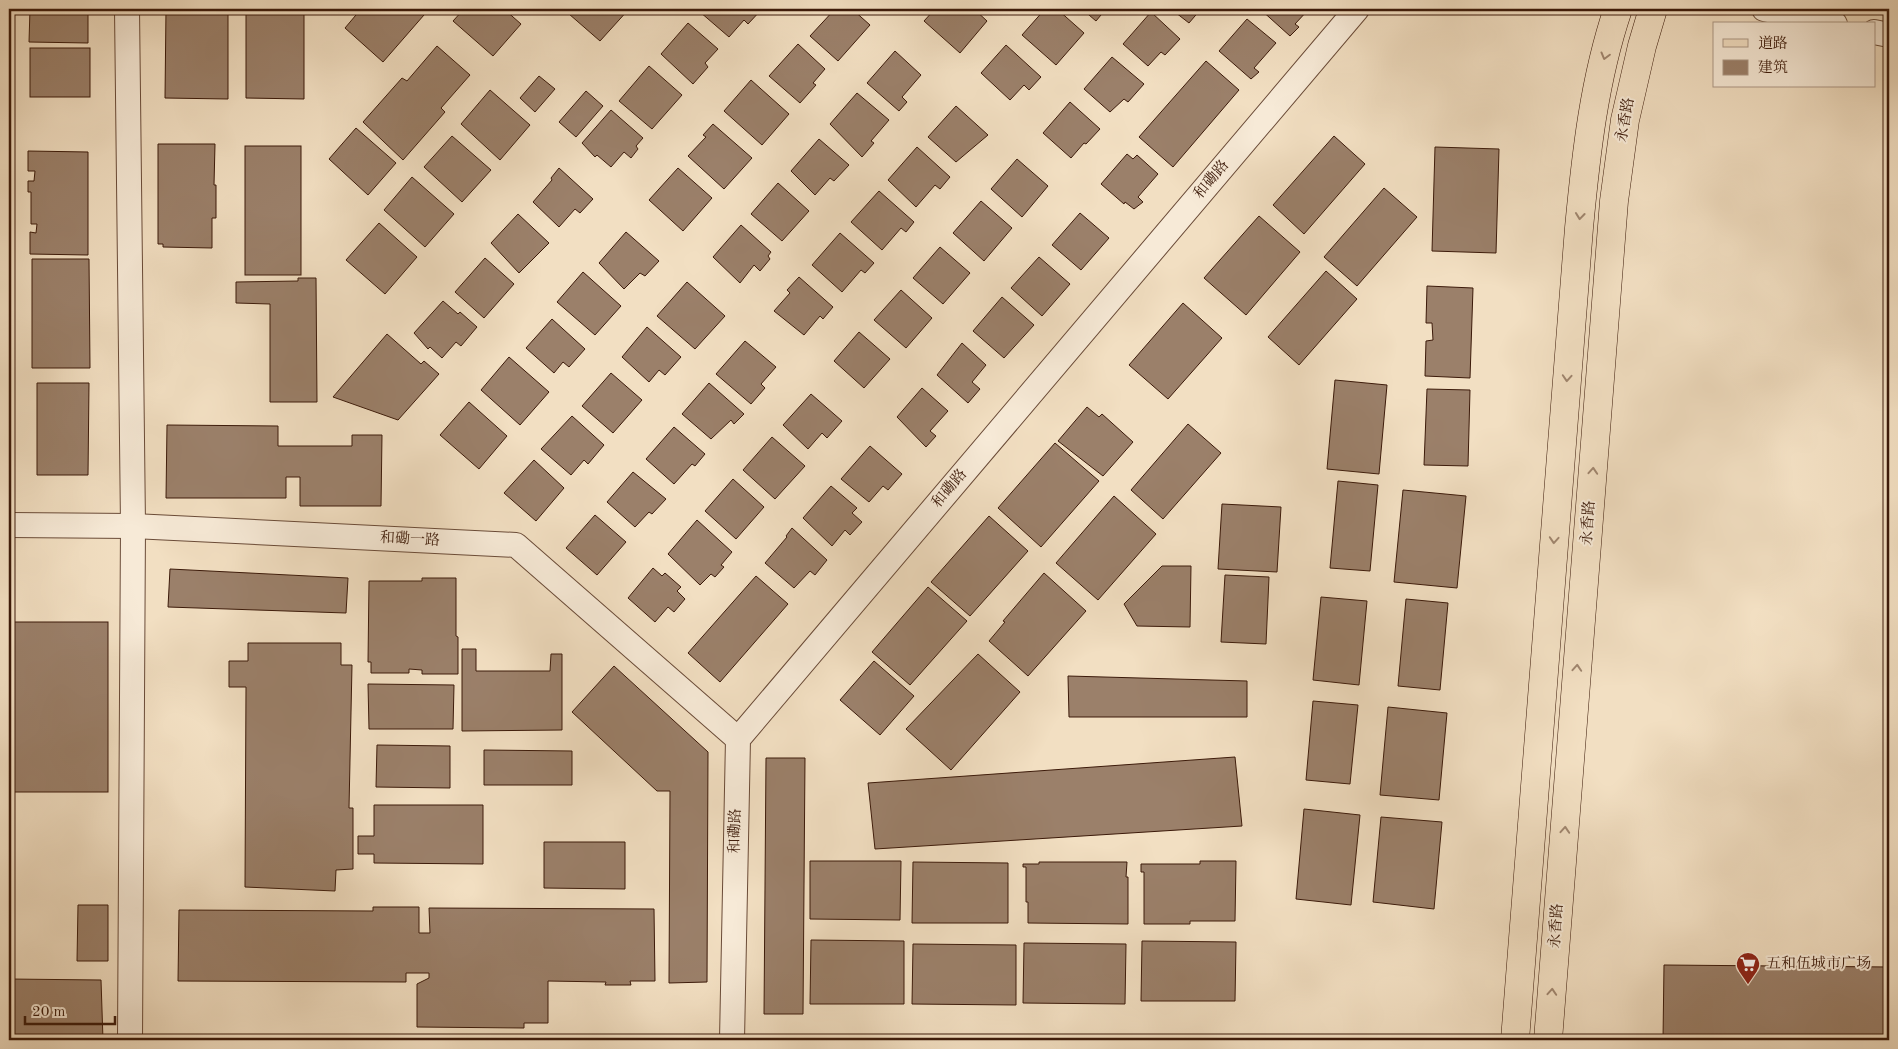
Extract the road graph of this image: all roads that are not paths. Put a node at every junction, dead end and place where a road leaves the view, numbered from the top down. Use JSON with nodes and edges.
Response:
{"nodes":[{"id":1,"x":127,"y":9,"type":"edge"},
{"id":2,"x":1357,"y":9,"type":"edge"},
{"id":3,"x":1618,"y":9,"type":"edge"},
{"id":4,"x":1653,"y":9,"type":"edge"},
{"id":5,"x":1764,"y":9,"type":"edge"},
{"id":6,"x":1826,"y":22,"type":"edge"},
{"id":7,"x":1876,"y":32,"type":"edge"},
{"id":8,"x":1889,"y":35,"type":"edge"},
{"id":9,"x":9,"y":526,"type":"edge"},
{"id":10,"x":133,"y":526,"type":"junction"},
{"id":11,"x":738,"y":739,"type":"junction"},
{"id":12,"x":130,"y":1040,"type":"edge"},
{"id":13,"x":732,"y":1040,"type":"edge"},
{"id":14,"x":1515,"y":1040,"type":"edge"},
{"id":15,"x":1548,"y":1040,"type":"edge"}],
"edges":[{"from":1,"to":10,"type":"street"},
{"from":2,"to":11,"type":"street","name":"和磡路"},
{"from":3,"to":14,"type":"main road","one_way":true},
{"from":15,"to":4,"type":"main road","name":"永香路","one_way":true},
{"from":5,"to":6,"type":"street"},
{"from":7,"to":8,"type":"street"},
{"from":9,"to":10,"type":"street","name":"和磡一路"},
{"from":10,"to":11,"type":"street","name":"和磡一路"},
{"from":10,"to":12,"type":"street"},
{"from":11,"to":13,"type":"street","name":"和磡路"}]}
